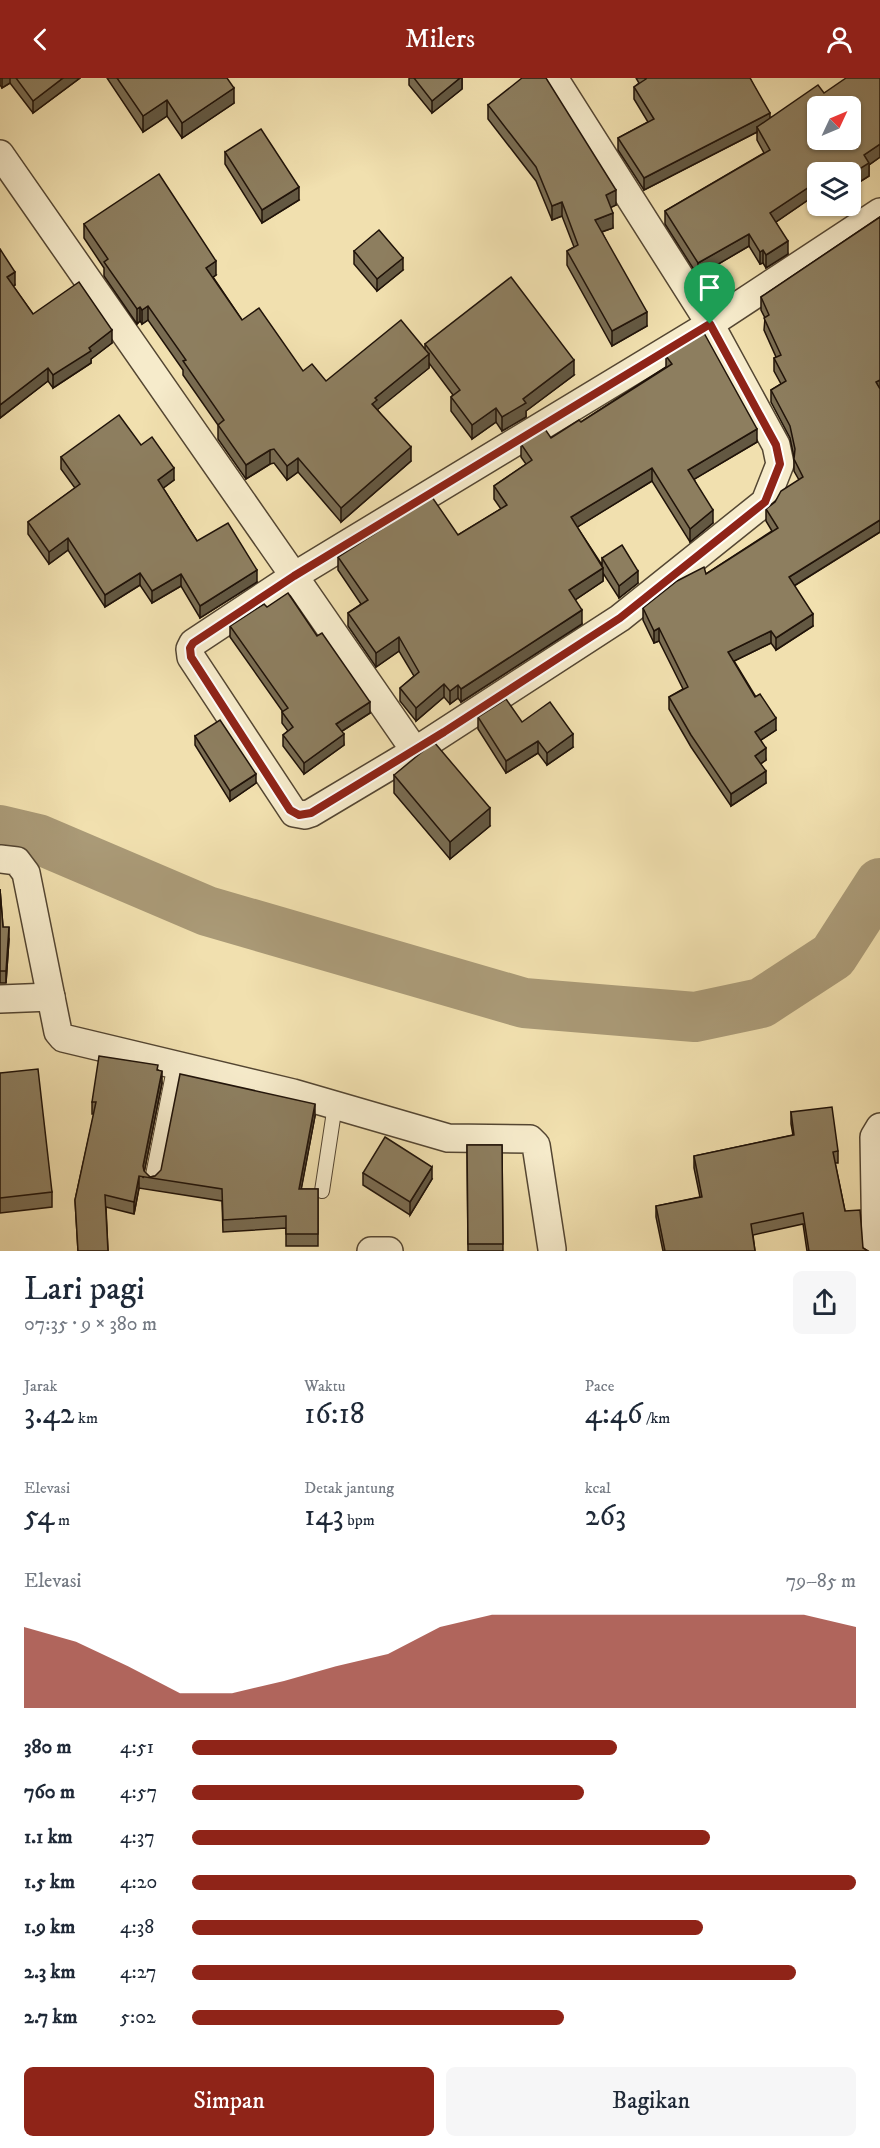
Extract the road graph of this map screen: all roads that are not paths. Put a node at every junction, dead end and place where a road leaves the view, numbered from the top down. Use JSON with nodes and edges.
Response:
{"nodes":[{"id":1,"x":554,"y":78,"type":"edge"},
{"id":2,"x":0,"y":154,"type":"edge"},
{"id":3,"x":8,"y":182,"type":"edge"},
{"id":4,"x":880,"y":212,"type":"edge"},
{"id":5,"x":710,"y":324,"type":"junction"},
{"id":6,"x":294,"y":576,"type":"junction"},
{"id":7,"x":415,"y":751,"type":"junction"},
{"id":8,"x":0,"y":859,"type":"edge"},
{"id":9,"x":51,"y":997,"type":"junction"},
{"id":10,"x":0,"y":999,"type":"edge"},
{"id":11,"x":175,"y":1064,"type":"junction"},
{"id":12,"x":335,"y":1105,"type":"junction"},
{"id":13,"x":880,"y":1126,"type":"edge"},
{"id":14,"x":153,"y":1180,"type":"edge"},
{"id":15,"x":322,"y":1191,"type":"dead end"},
{"id":16,"x":552,"y":1249,"type":"dead end"},
{"id":17,"x":371,"y":1251,"type":"edge"},
{"id":18,"x":389,"y":1251,"type":"edge"},
{"id":19,"x":876,"y":1251,"type":"edge"}],
"edges":[{"from":1,"to":5,"type":"street"},
{"from":2,"to":3,"type":"street"},
{"from":3,"to":6,"type":"street"},
{"from":4,"to":5,"type":"street"},
{"from":5,"to":6,"type":"street"},
{"from":5,"to":7,"type":"street"},
{"from":6,"to":7,"type":"street"},
{"from":6,"to":7,"type":"street"},
{"from":8,"to":9,"type":"street"},
{"from":9,"to":10,"type":"street"},
{"from":9,"to":11,"type":"street"},
{"from":11,"to":12,"type":"street"},
{"from":11,"to":14,"type":"lane"},
{"from":12,"to":15,"type":"lane"},
{"from":12,"to":16,"type":"street"},
{"from":13,"to":19,"type":"street"},
{"from":17,"to":18,"type":"street"}]}
